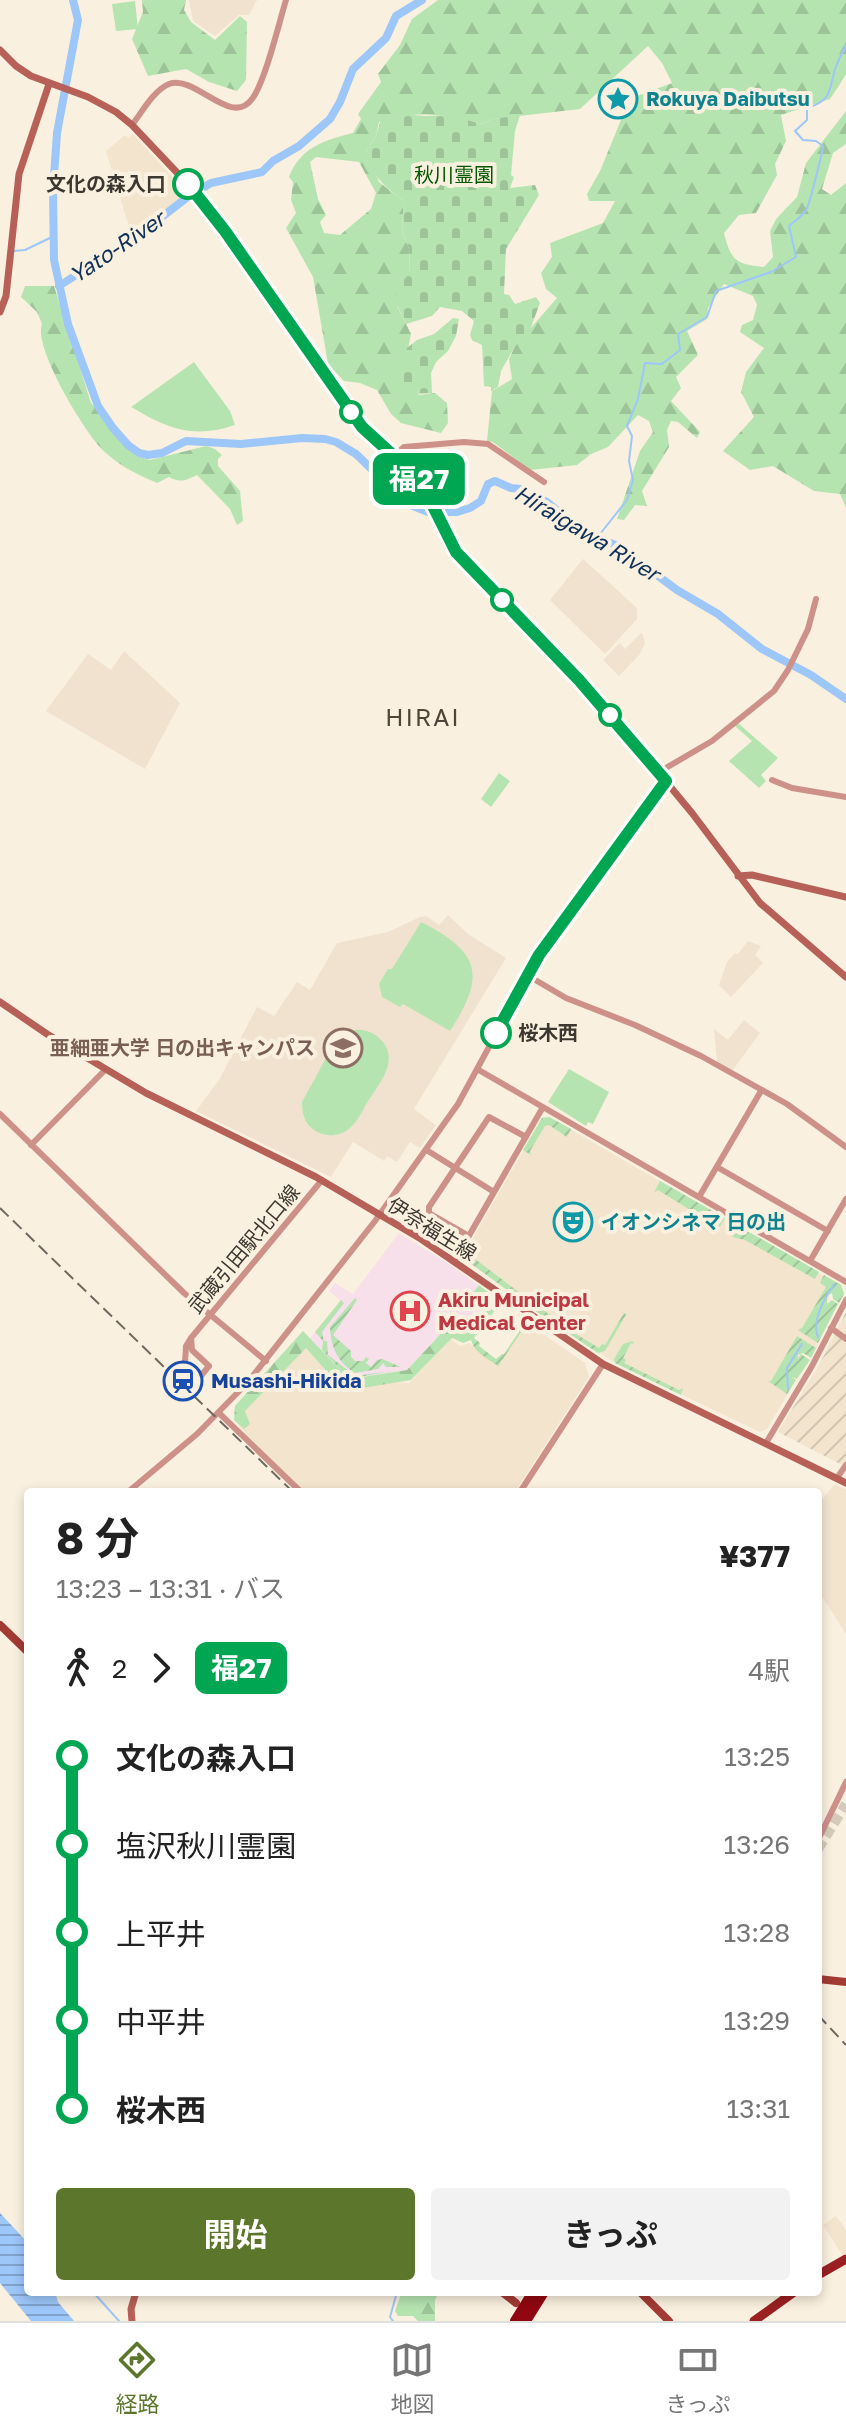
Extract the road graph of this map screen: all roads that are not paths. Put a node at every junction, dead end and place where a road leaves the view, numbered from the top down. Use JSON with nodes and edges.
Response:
{"nodes":[{"id":1,"x":286,"y":0,"type":"edge"},
{"id":2,"x":0,"y":50,"type":"edge"},
{"id":3,"x":51,"y":85,"type":"junction"},
{"id":4,"x":132,"y":125,"type":"junction"},
{"id":5,"x":0,"y":312,"type":"edge"},
{"id":6,"x":394,"y":456,"type":"junction"},
{"id":7,"x":544,"y":482,"type":"dead end"},
{"id":8,"x":816,"y":599,"type":"dead end"},
{"id":9,"x":659,"y":772,"type":"junction"},
{"id":10,"x":772,"y":780,"type":"dead end"},
{"id":11,"x":666,"y":781,"type":"junction"},
{"id":12,"x":846,"y":797,"type":"edge"},
{"id":13,"x":738,"y":876,"type":"junction"},
{"id":14,"x":846,"y":897,"type":"edge"},
{"id":15,"x":528,"y":972,"type":"junction"},
{"id":16,"x":846,"y":977,"type":"edge"},
{"id":17,"x":0,"y":1002,"type":"edge"},
{"id":18,"x":106,"y":1069,"type":"junction"},
{"id":19,"x":477,"y":1069,"type":"junction"},
{"id":20,"x":761,"y":1091,"type":"junction"},
{"id":21,"x":543,"y":1107,"type":"junction"},
{"id":22,"x":0,"y":1114,"type":"edge"},
{"id":23,"x":526,"y":1137,"type":"junction"},
{"id":24,"x":31,"y":1145,"type":"junction"},
{"id":25,"x":846,"y":1147,"type":"edge"},
{"id":26,"x":428,"y":1151,"type":"junction"},
{"id":27,"x":717,"y":1167,"type":"junction"},
{"id":28,"x":456,"y":1169,"type":"junction"},
{"id":29,"x":322,"y":1180,"type":"junction"},
{"id":30,"x":494,"y":1192,"type":"junction"},
{"id":31,"x":699,"y":1197,"type":"junction"},
{"id":32,"x":846,"y":1199,"type":"edge"},
{"id":33,"x":380,"y":1215,"type":"junction"},
{"id":34,"x":828,"y":1231,"type":"junction"},
{"id":35,"x":469,"y":1236,"type":"junction"},
{"id":36,"x":455,"y":1260,"type":"junction"},
{"id":37,"x":810,"y":1261,"type":"junction"},
{"id":38,"x":846,"y":1282,"type":"edge"},
{"id":39,"x":846,"y":1300,"type":"edge"},
{"id":40,"x":210,"y":1315,"type":"junction"},
{"id":41,"x":831,"y":1328,"type":"junction"},
{"id":42,"x":191,"y":1338,"type":"junction"},
{"id":43,"x":846,"y":1339,"type":"edge"},
{"id":44,"x":266,"y":1361,"type":"junction"},
{"id":45,"x":603,"y":1364,"type":"junction"},
{"id":46,"x":219,"y":1413,"type":"junction"},
{"id":47,"x":766,"y":1443,"type":"junction"},
{"id":48,"x":846,"y":1465,"type":"edge"},
{"id":49,"x":837,"y":1478,"type":"junction"},
{"id":50,"x":846,"y":1483,"type":"edge"},
{"id":51,"x":133,"y":1488,"type":"edge"},
{"id":52,"x":297,"y":1488,"type":"edge"},
{"id":53,"x":523,"y":1488,"type":"edge"},
{"id":54,"x":0,"y":1625,"type":"edge"},
{"id":55,"x":24,"y":1648,"type":"edge"},
{"id":56,"x":846,"y":1782,"type":"edge"},
{"id":57,"x":822,"y":1832,"type":"edge"},
{"id":58,"x":822,"y":1979,"type":"edge"},
{"id":59,"x":846,"y":1982,"type":"edge"},
{"id":60,"x":846,"y":2259,"type":"edge"},
{"id":61,"x":822,"y":2273,"type":"edge"},
{"id":62,"x":135,"y":2296,"type":"edge"},
{"id":63,"x":507,"y":2296,"type":"edge"},
{"id":64,"x":531,"y":2296,"type":"edge"},
{"id":65,"x":542,"y":2296,"type":"edge"},
{"id":66,"x":644,"y":2296,"type":"edge"},
{"id":67,"x":788,"y":2296,"type":"edge"},
{"id":68,"x":516,"y":2303,"type":"dead end"},
{"id":69,"x":531,"y":2320,"type":"edge"},
{"id":70,"x":132,"y":2321,"type":"edge"},
{"id":71,"x":515,"y":2321,"type":"edge"},
{"id":72,"x":669,"y":2321,"type":"edge"},
{"id":73,"x":754,"y":2321,"type":"edge"}],
"edges":[{"from":1,"to":4,"type":"street"},
{"from":2,"to":3,"type":"main road"},
{"from":3,"to":4,"type":"main road"},
{"from":3,"to":5,"type":"main road"},
{"from":4,"to":6,"type":"main road"},
{"from":6,"to":7,"type":"street"},
{"from":6,"to":9,"type":"main road"},
{"from":8,"to":9,"type":"street"},
{"from":9,"to":11,"type":"main road"},
{"from":10,"to":12,"type":"street"},
{"from":11,"to":13,"type":"main road"},
{"from":11,"to":15,"type":"street"},
{"from":13,"to":14,"type":"main road"},
{"from":13,"to":16,"type":"main road"},
{"from":15,"to":19,"type":"street"},
{"from":15,"to":20,"type":"street"},
{"from":17,"to":18,"type":"main road","name":"伊奈福生線"},
{"from":18,"to":24,"type":"street"},
{"from":18,"to":29,"type":"main road","name":"伊奈福生線"},
{"from":19,"to":21,"type":"street"},
{"from":19,"to":26,"type":"street"},
{"from":20,"to":25,"type":"street"},
{"from":20,"to":27,"type":"street"},
{"from":21,"to":23,"type":"street"},
{"from":21,"to":31,"type":"street"},
{"from":22,"to":24,"type":"street"},
{"from":23,"to":28,"type":"street"},
{"from":23,"to":30,"type":"street"},
{"from":24,"to":40,"type":"street"},
{"from":26,"to":28,"type":"street"},
{"from":26,"to":33,"type":"street"},
{"from":27,"to":31,"type":"street"},
{"from":27,"to":34,"type":"street"},
{"from":28,"to":30,"type":"street"},
{"from":28,"to":35,"type":"street"},
{"from":29,"to":33,"type":"main road","name":"伊奈福生線"},
{"from":29,"to":40,"type":"street","name":"武蔵引田駅北口線"},
{"from":30,"to":35,"type":"street"},
{"from":31,"to":37,"type":"street"},
{"from":32,"to":34,"type":"street"},
{"from":33,"to":36,"type":"main road","name":"伊奈福生線"},
{"from":33,"to":44,"type":"street"},
{"from":34,"to":37,"type":"street"},
{"from":35,"to":36,"type":"street"},
{"from":36,"to":45,"type":"main road","name":"伊奈福生線"},
{"from":37,"to":38,"type":"street"},
{"from":39,"to":41,"type":"street"},
{"from":40,"to":42,"type":"street","name":"武蔵引田駅北口線"},
{"from":40,"to":44,"type":"street"},
{"from":41,"to":43,"type":"street"},
{"from":41,"to":47,"type":"street"},
{"from":42,"to":42,"type":"street"},
{"from":44,"to":46,"type":"street"},
{"from":45,"to":47,"type":"main road","name":"伊奈福生線"},
{"from":45,"to":53,"type":"street"},
{"from":46,"to":51,"type":"street"},
{"from":46,"to":52,"type":"street"},
{"from":47,"to":49,"type":"main road","name":"伊奈福生線"},
{"from":48,"to":49,"type":"street"},
{"from":49,"to":50,"type":"main road","name":"伊奈福生線"},
{"from":54,"to":55,"type":"main road"},
{"from":56,"to":57,"type":"street"},
{"from":58,"to":59,"type":"main road"},
{"from":60,"to":61,"type":"highway"},
{"from":62,"to":70,"type":"main road"},
{"from":63,"to":68,"type":"main road"},
{"from":64,"to":71,"type":"highway"},
{"from":65,"to":69,"type":"highway"},
{"from":66,"to":72,"type":"main road"},
{"from":67,"to":73,"type":"highway"}]}
